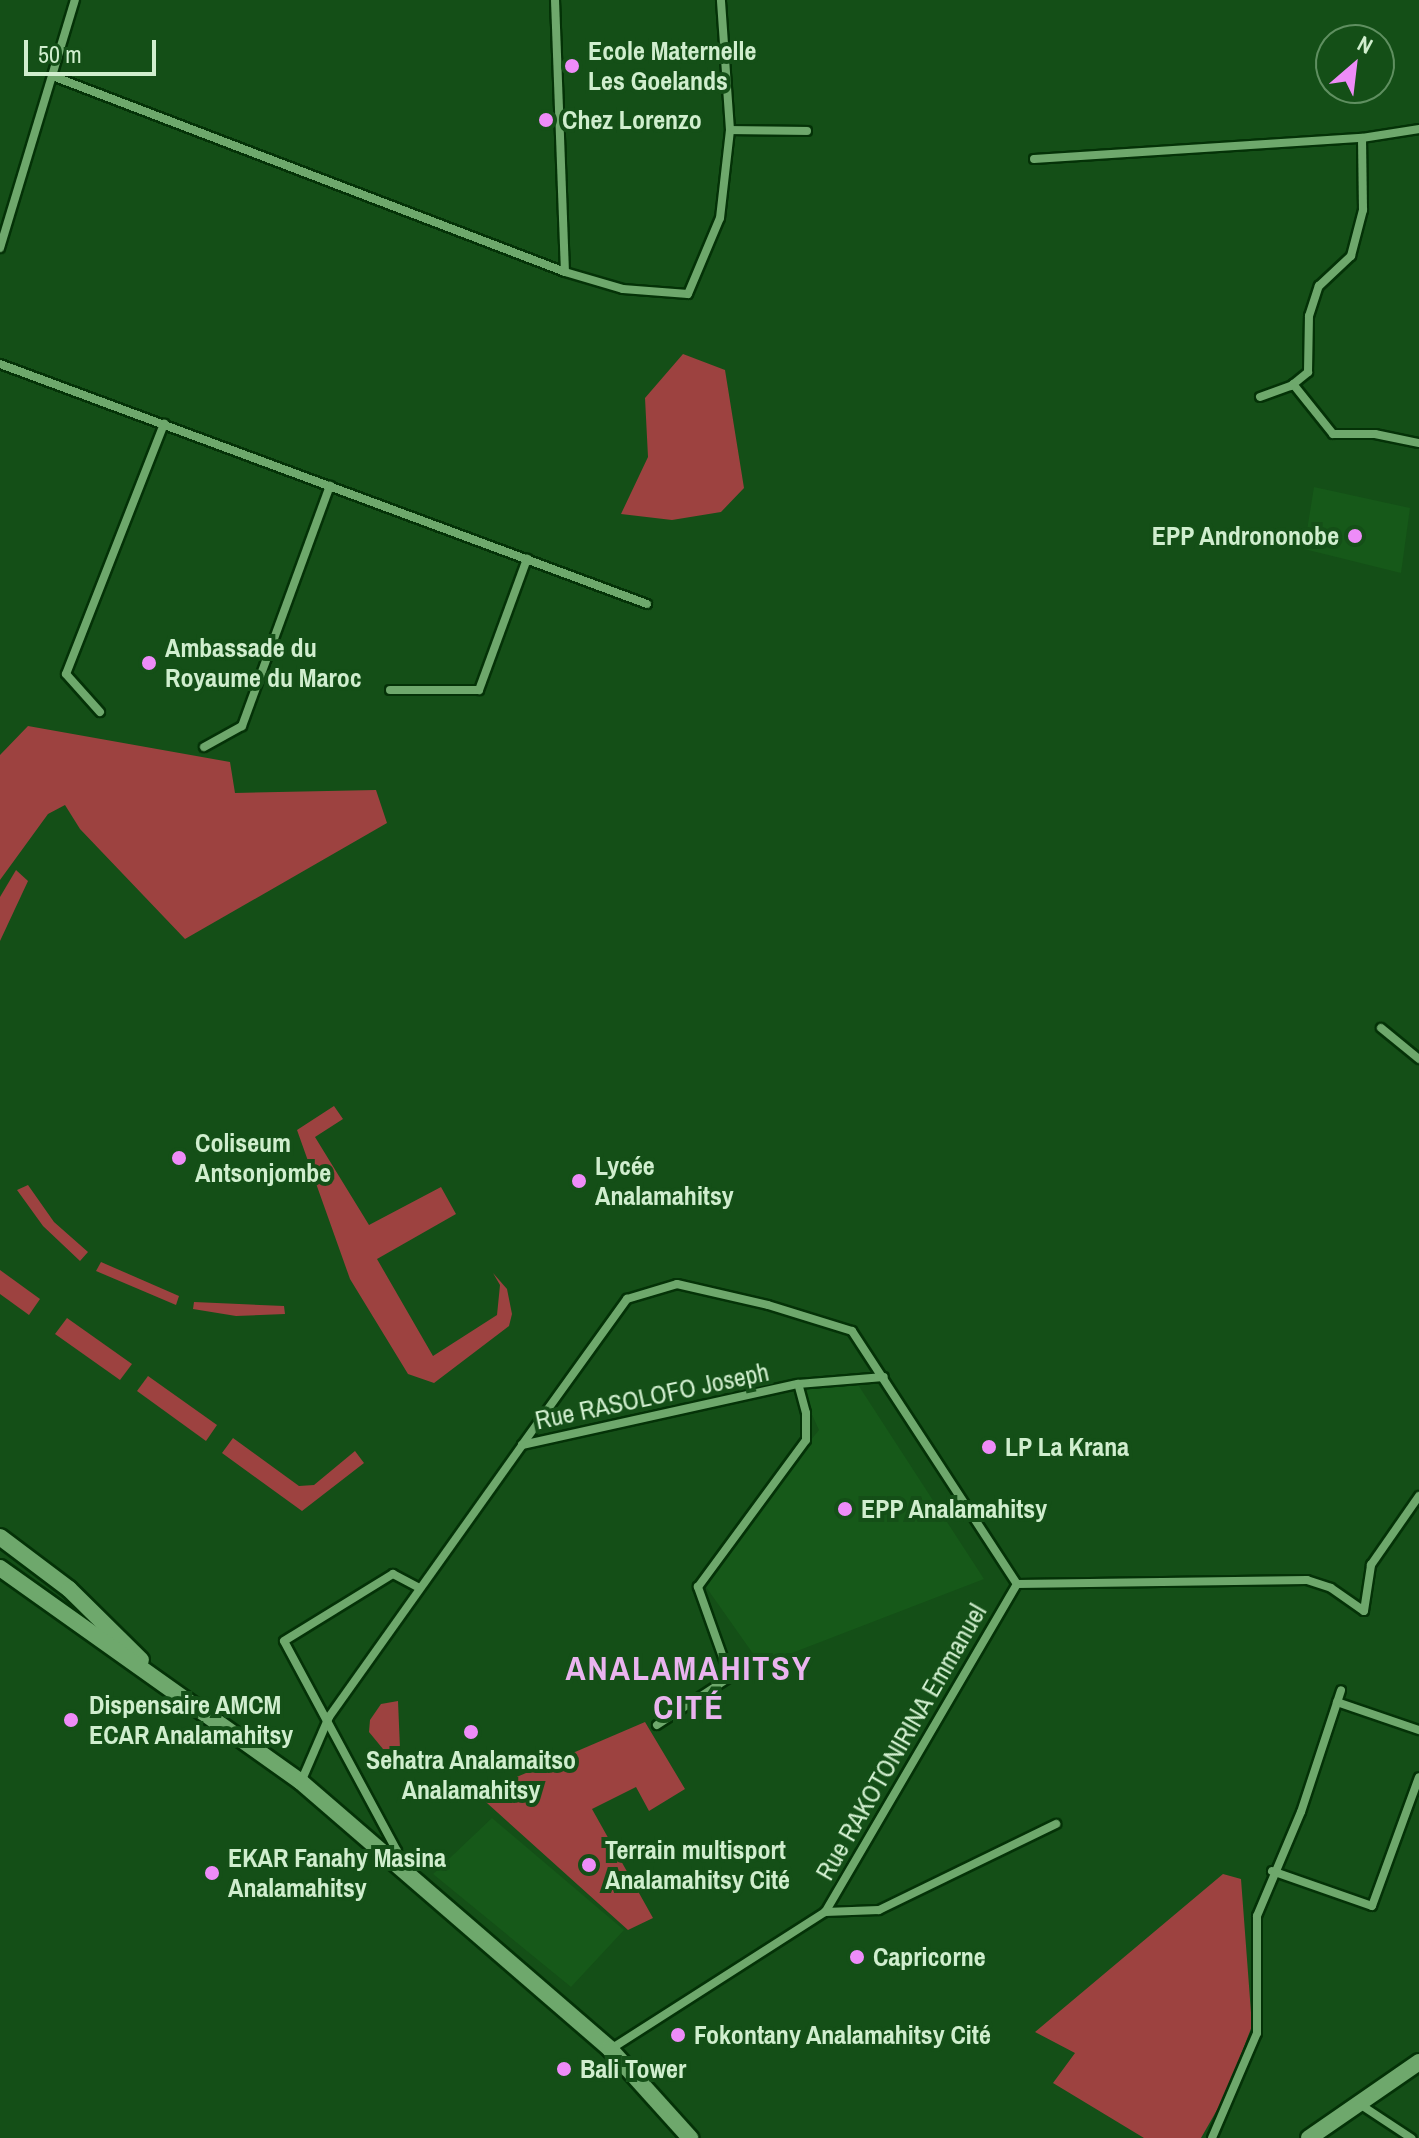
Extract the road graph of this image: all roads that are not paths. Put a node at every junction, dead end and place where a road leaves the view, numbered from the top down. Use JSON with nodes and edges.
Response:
{"nodes":[{"id":1,"x":75,"y":0,"type":"edge"},
{"id":2,"x":555,"y":0,"type":"edge"},
{"id":3,"x":721,"y":0,"type":"edge"},
{"id":4,"x":55,"y":77,"type":"junction"},
{"id":5,"x":1419,"y":129,"type":"edge"},
{"id":6,"x":730,"y":130,"type":"junction"},
{"id":7,"x":807,"y":131,"type":"dead end"},
{"id":8,"x":1362,"y":138,"type":"junction"},
{"id":9,"x":1034,"y":159,"type":"dead end"},
{"id":10,"x":0,"y":248,"type":"edge"},
{"id":11,"x":565,"y":272,"type":"junction"},
{"id":12,"x":0,"y":364,"type":"edge"},
{"id":13,"x":1293,"y":384,"type":"junction"},
{"id":14,"x":1260,"y":397,"type":"dead end"},
{"id":15,"x":164,"y":424,"type":"junction"},
{"id":16,"x":1419,"y":443,"type":"edge"},
{"id":17,"x":330,"y":486,"type":"junction"},
{"id":18,"x":527,"y":559,"type":"junction"},
{"id":19,"x":647,"y":604,"type":"dead end"},
{"id":20,"x":390,"y":690,"type":"dead end"},
{"id":21,"x":100,"y":712,"type":"dead end"},
{"id":22,"x":204,"y":747,"type":"dead end"},
{"id":23,"x":1381,"y":1028,"type":"dead end"},
{"id":24,"x":1419,"y":1059,"type":"edge"},
{"id":25,"x":884,"y":1377,"type":"junction"},
{"id":26,"x":798,"y":1384,"type":"junction"},
{"id":27,"x":522,"y":1445,"type":"junction"},
{"id":28,"x":1419,"y":1496,"type":"edge"},
{"id":29,"x":0,"y":1537,"type":"edge"},
{"id":30,"x":0,"y":1568,"type":"edge"},
{"id":31,"x":1017,"y":1584,"type":"junction"},
{"id":32,"x":419,"y":1588,"type":"junction"},
{"id":33,"x":159,"y":1677,"type":"junction"},
{"id":34,"x":1341,"y":1690,"type":"dead end"},
{"id":35,"x":1337,"y":1702,"type":"junction"},
{"id":36,"x":329,"y":1717,"type":"junction"},
{"id":37,"x":657,"y":1725,"type":"dead end"},
{"id":38,"x":1419,"y":1730,"type":"edge"},
{"id":39,"x":1419,"y":1777,"type":"edge"},
{"id":40,"x":301,"y":1782,"type":"junction"},
{"id":41,"x":1056,"y":1824,"type":"dead end"},
{"id":42,"x":389,"y":1859,"type":"junction"},
{"id":43,"x":1272,"y":1871,"type":"junction"},
{"id":44,"x":825,"y":1912,"type":"junction"},
{"id":45,"x":610,"y":2049,"type":"junction"},
{"id":46,"x":1419,"y":2062,"type":"edge"},
{"id":47,"x":1356,"y":2103,"type":"junction"},
{"id":48,"x":690,"y":2138,"type":"edge"},
{"id":49,"x":1212,"y":2138,"type":"edge"},
{"id":50,"x":1309,"y":2138,"type":"edge"},
{"id":51,"x":1411,"y":2138,"type":"edge"}],
"edges":[{"from":1,"to":4,"type":"street"},
{"from":2,"to":11,"type":"street"},
{"from":3,"to":6,"type":"street"},
{"from":4,"to":10,"type":"street"},
{"from":4,"to":11,"type":"street"},
{"from":5,"to":8,"type":"street"},
{"from":6,"to":7,"type":"street"},
{"from":6,"to":11,"type":"street"},
{"from":8,"to":9,"type":"street"},
{"from":8,"to":13,"type":"street"},
{"from":12,"to":15,"type":"street"},
{"from":13,"to":14,"type":"street"},
{"from":13,"to":16,"type":"street"},
{"from":15,"to":17,"type":"street"},
{"from":15,"to":21,"type":"street"},
{"from":17,"to":18,"type":"street"},
{"from":17,"to":22,"type":"street"},
{"from":18,"to":19,"type":"street"},
{"from":18,"to":20,"type":"street"},
{"from":23,"to":24,"type":"street"},
{"from":25,"to":26,"type":"street","name":"Rue RASOLOFO Joseph"},
{"from":25,"to":27,"type":"street","name":"Rue RAKOTONIRINA Emmanuel"},
{"from":25,"to":31,"type":"street","name":"Rue RAKOTONIRINA Emmanuel"},
{"from":26,"to":27,"type":"street","name":"Rue RASOLOFO Joseph"},
{"from":26,"to":37,"type":"street"},
{"from":27,"to":32,"type":"street","name":"Rue RASOLOFO Joseph"},
{"from":28,"to":31,"type":"street"},
{"from":29,"to":33,"type":"main road"},
{"from":30,"to":33,"type":"main road"},
{"from":31,"to":44,"type":"street","name":"Rue RAKOTONIRINA Emmanuel"},
{"from":32,"to":36,"type":"street","name":"Rue RASOLOFO Joseph"},
{"from":32,"to":36,"type":"street"},
{"from":33,"to":40,"type":"main road"},
{"from":34,"to":35,"type":"street"},
{"from":35,"to":38,"type":"street"},
{"from":35,"to":43,"type":"street"},
{"from":36,"to":40,"type":"street","name":"Rue RASOLOFO Joseph"},
{"from":36,"to":42,"type":"street"},
{"from":39,"to":43,"type":"street"},
{"from":40,"to":42,"type":"main road"},
{"from":41,"to":44,"type":"street"},
{"from":42,"to":45,"type":"main road"},
{"from":43,"to":49,"type":"street"},
{"from":44,"to":45,"type":"street","name":"Rue RAKOTONIRINA Emmanuel"},
{"from":45,"to":48,"type":"main road"},
{"from":46,"to":47,"type":"main road"},
{"from":47,"to":50,"type":"main road"},
{"from":47,"to":51,"type":"street"}]}
